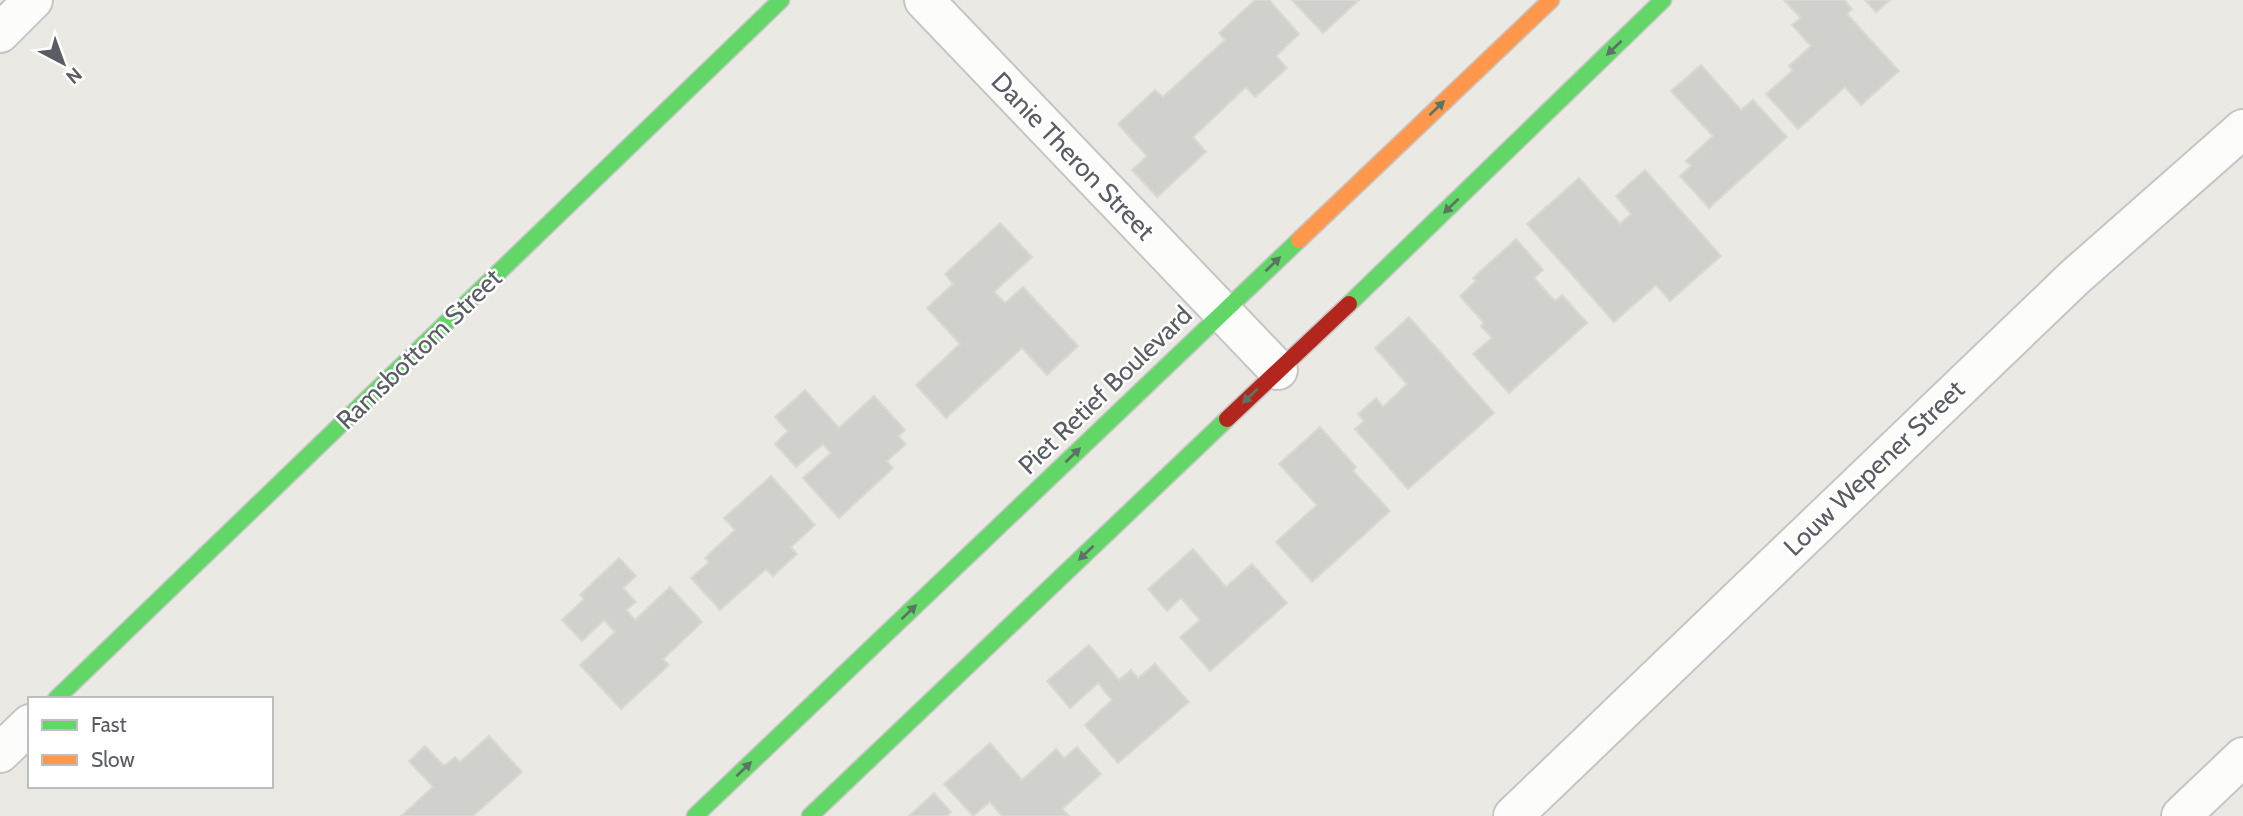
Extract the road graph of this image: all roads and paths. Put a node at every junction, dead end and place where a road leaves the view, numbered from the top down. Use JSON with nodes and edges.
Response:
{"nodes":[{"id":1,"x":33,"y":0,"type":"edge"},
{"id":2,"x":781,"y":0,"type":"edge"},
{"id":3,"x":924,"y":0,"type":"edge"},
{"id":4,"x":1551,"y":0,"type":"edge"},
{"id":5,"x":1663,"y":0,"type":"edge"},
{"id":6,"x":0,"y":33,"type":"edge"},
{"id":7,"x":2243,"y":129,"type":"edge"},
{"id":8,"x":1223,"y":312,"type":"junction"},
{"id":9,"x":1278,"y":370,"type":"junction"},
{"id":10,"x":58,"y":697,"type":"edge"},
{"id":11,"x":28,"y":726,"type":"edge"},
{"id":12,"x":0,"y":752,"type":"edge"},
{"id":13,"x":2243,"y":757,"type":"edge"},
{"id":14,"x":695,"y":816,"type":"edge"},
{"id":15,"x":810,"y":816,"type":"edge"},
{"id":16,"x":1513,"y":816,"type":"edge"},
{"id":17,"x":2181,"y":816,"type":"edge"}],
"edges":[{"from":1,"to":6,"type":"street"},
{"from":2,"to":10,"type":"street","name":"Ramsbottom Street"},
{"from":3,"to":8,"type":"street","name":"Danie Theron Street"},
{"from":8,"to":4,"type":"street","name":"Piet Retief Boulevard","one_way":true},
{"from":5,"to":9,"type":"street","one_way":true},
{"from":7,"to":16,"type":"street","name":"Louw Wepener Street"},
{"from":8,"to":9,"type":"street","name":"Danie Theron Street"},
{"from":14,"to":8,"type":"street","name":"Piet Retief Boulevard","one_way":true},
{"from":9,"to":15,"type":"street","one_way":true},
{"from":11,"to":12,"type":"street"},
{"from":13,"to":17,"type":"street"}]}
